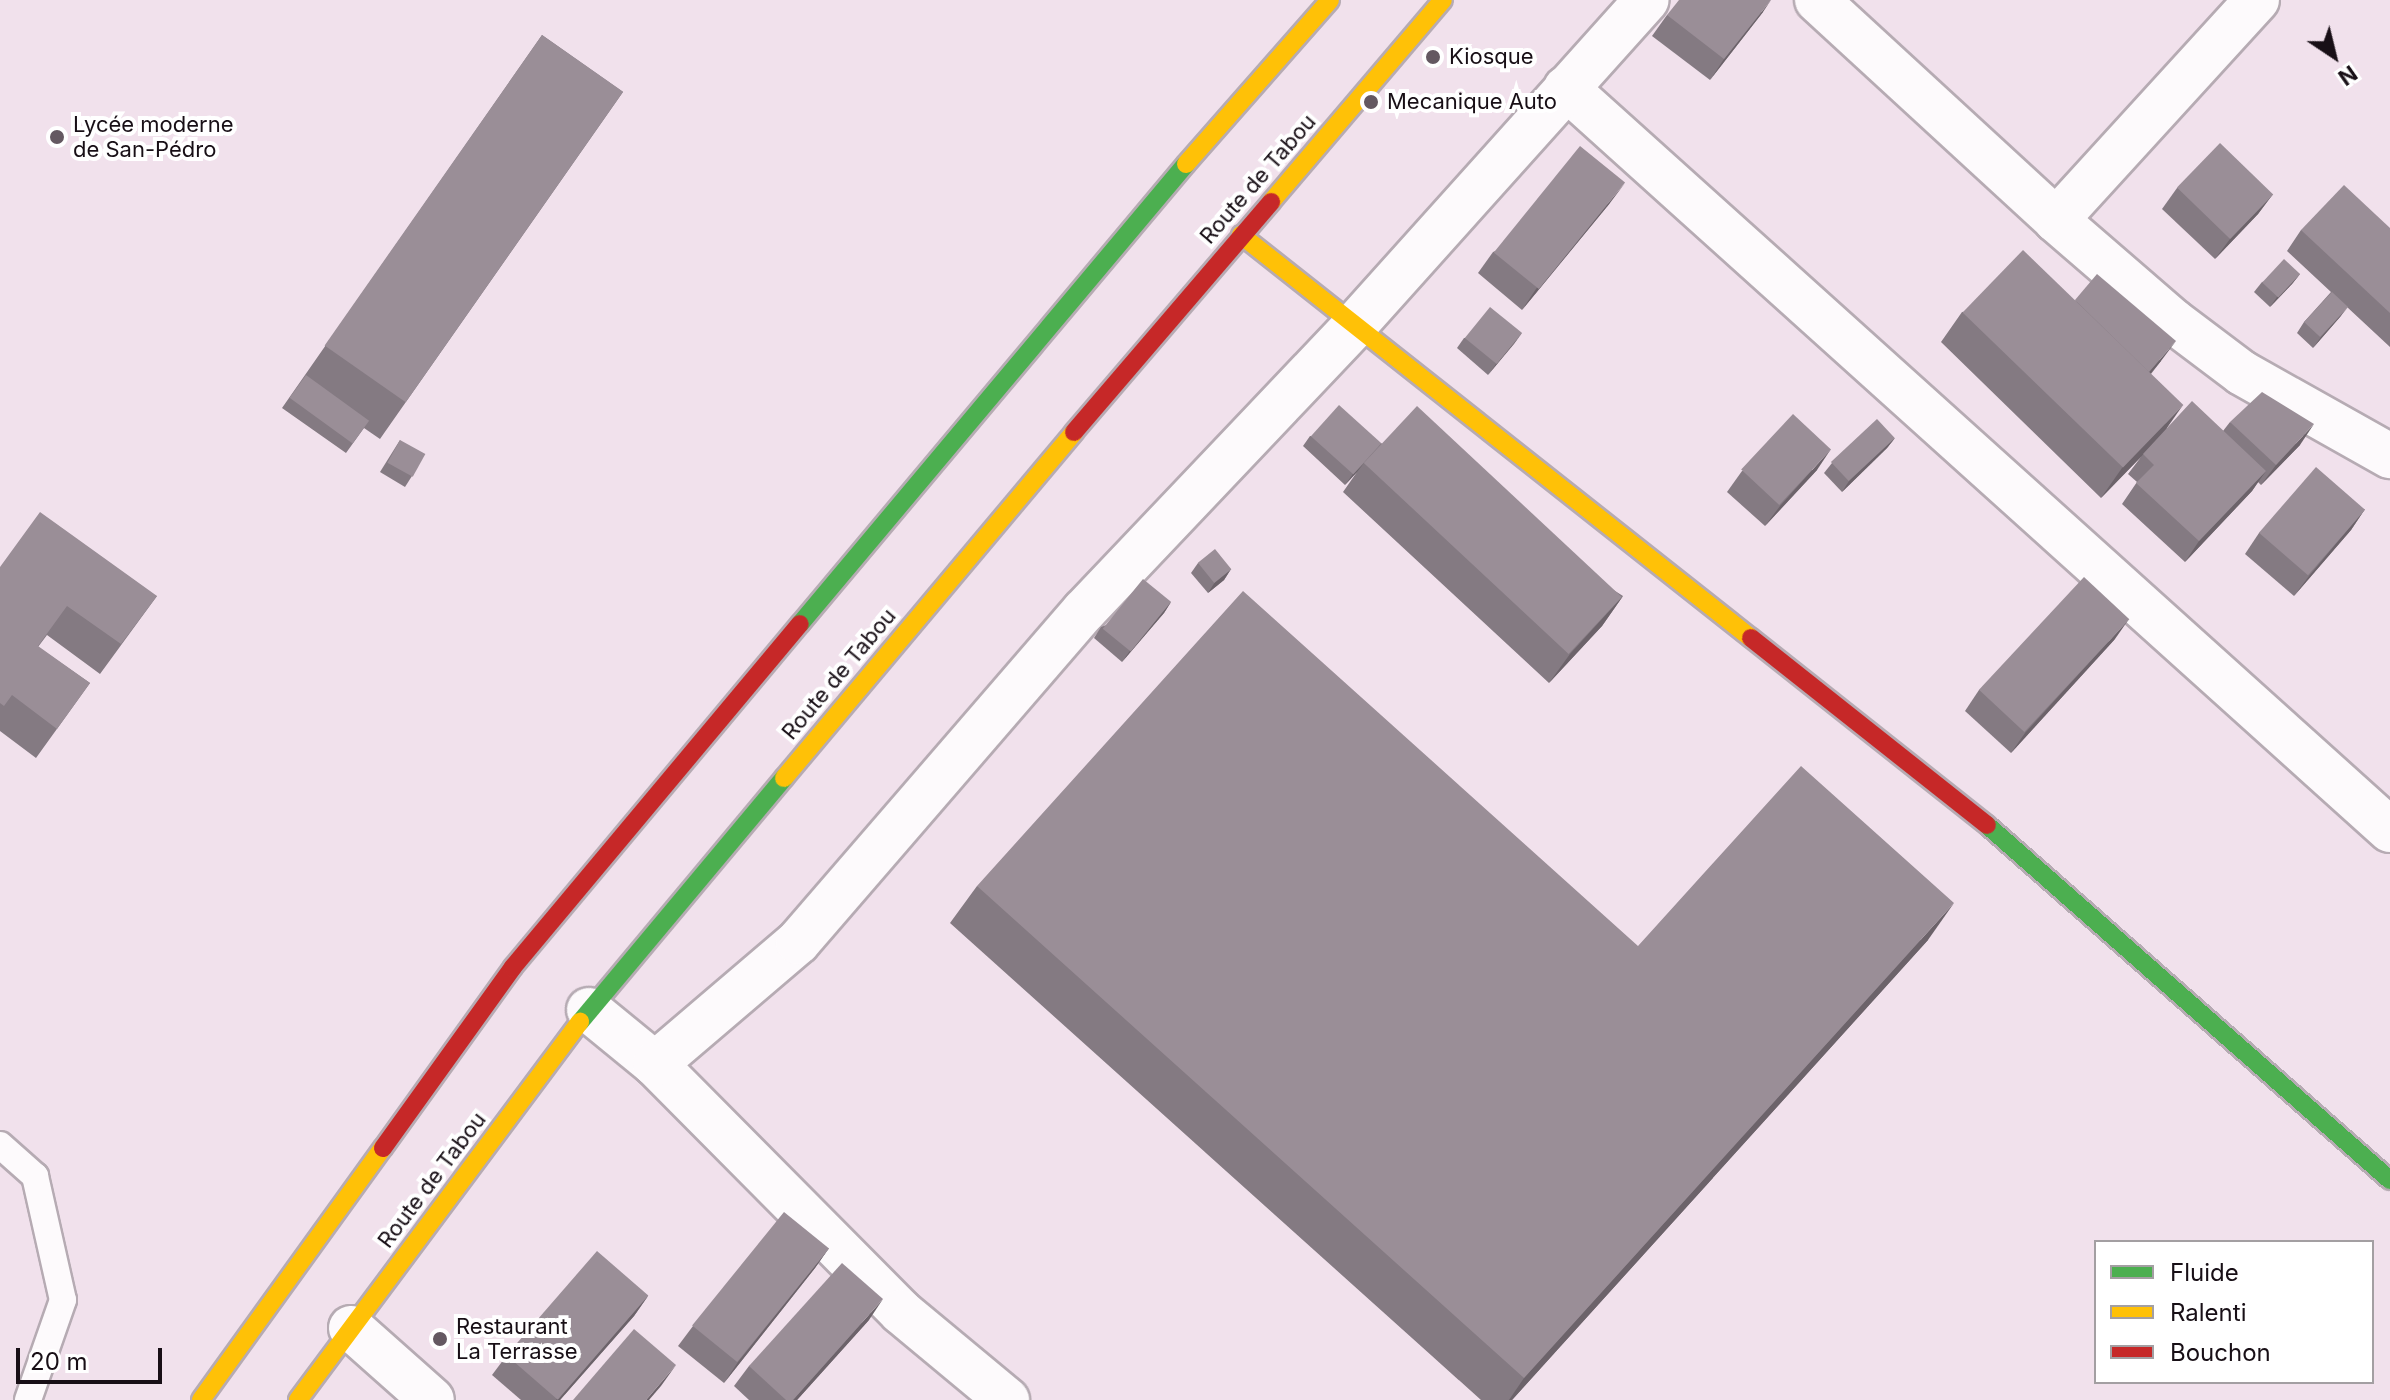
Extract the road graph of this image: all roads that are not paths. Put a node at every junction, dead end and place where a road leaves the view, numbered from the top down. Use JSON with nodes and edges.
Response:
{"nodes":[{"id":1,"x":1330,"y":0,"type":"edge"},
{"id":2,"x":1443,"y":0,"type":"edge"},
{"id":3,"x":1646,"y":0,"type":"edge"},
{"id":4,"x":1817,"y":0,"type":"edge"},
{"id":5,"x":2257,"y":0,"type":"edge"},
{"id":6,"x":1566,"y":88,"type":"junction"},
{"id":7,"x":2056,"y":220,"type":"junction"},
{"id":8,"x":1241,"y":235,"type":"junction"},
{"id":9,"x":1354,"y":326,"type":"junction"},
{"id":10,"x":2382,"y":441,"type":"edge"},
{"id":11,"x":2390,"y":830,"type":"edge"},
{"id":12,"x":589,"y":1010,"type":"junction"},
{"id":13,"x":655,"y":1064,"type":"junction"},
{"id":14,"x":0,"y":1145,"type":"edge"},
{"id":15,"x":2390,"y":1180,"type":"edge"},
{"id":16,"x":351,"y":1328,"type":"junction"},
{"id":17,"x":28,"y":1400,"type":"edge"},
{"id":18,"x":201,"y":1400,"type":"edge"},
{"id":19,"x":298,"y":1400,"type":"edge"},
{"id":20,"x":432,"y":1400,"type":"edge"},
{"id":21,"x":1007,"y":1400,"type":"edge"}],
"edges":[{"from":1,"to":18,"type":"main road"},
{"from":2,"to":8,"type":"main road","name":"Route de Tabou"},
{"from":3,"to":6,"type":"street"},
{"from":4,"to":7,"type":"street"},
{"from":5,"to":7,"type":"street"},
{"from":6,"to":9,"type":"street"},
{"from":6,"to":11,"type":"street"},
{"from":7,"to":10,"type":"street"},
{"from":8,"to":9,"type":"main road"},
{"from":8,"to":12,"type":"main road","name":"Route de Tabou"},
{"from":9,"to":13,"type":"street"},
{"from":9,"to":15,"type":"main road"},
{"from":12,"to":13,"type":"street"},
{"from":12,"to":16,"type":"main road","name":"Route de Tabou"},
{"from":13,"to":21,"type":"street"},
{"from":14,"to":17,"type":"lane"},
{"from":16,"to":19,"type":"main road","name":"Route de Tabou"},
{"from":16,"to":20,"type":"street"}]}
